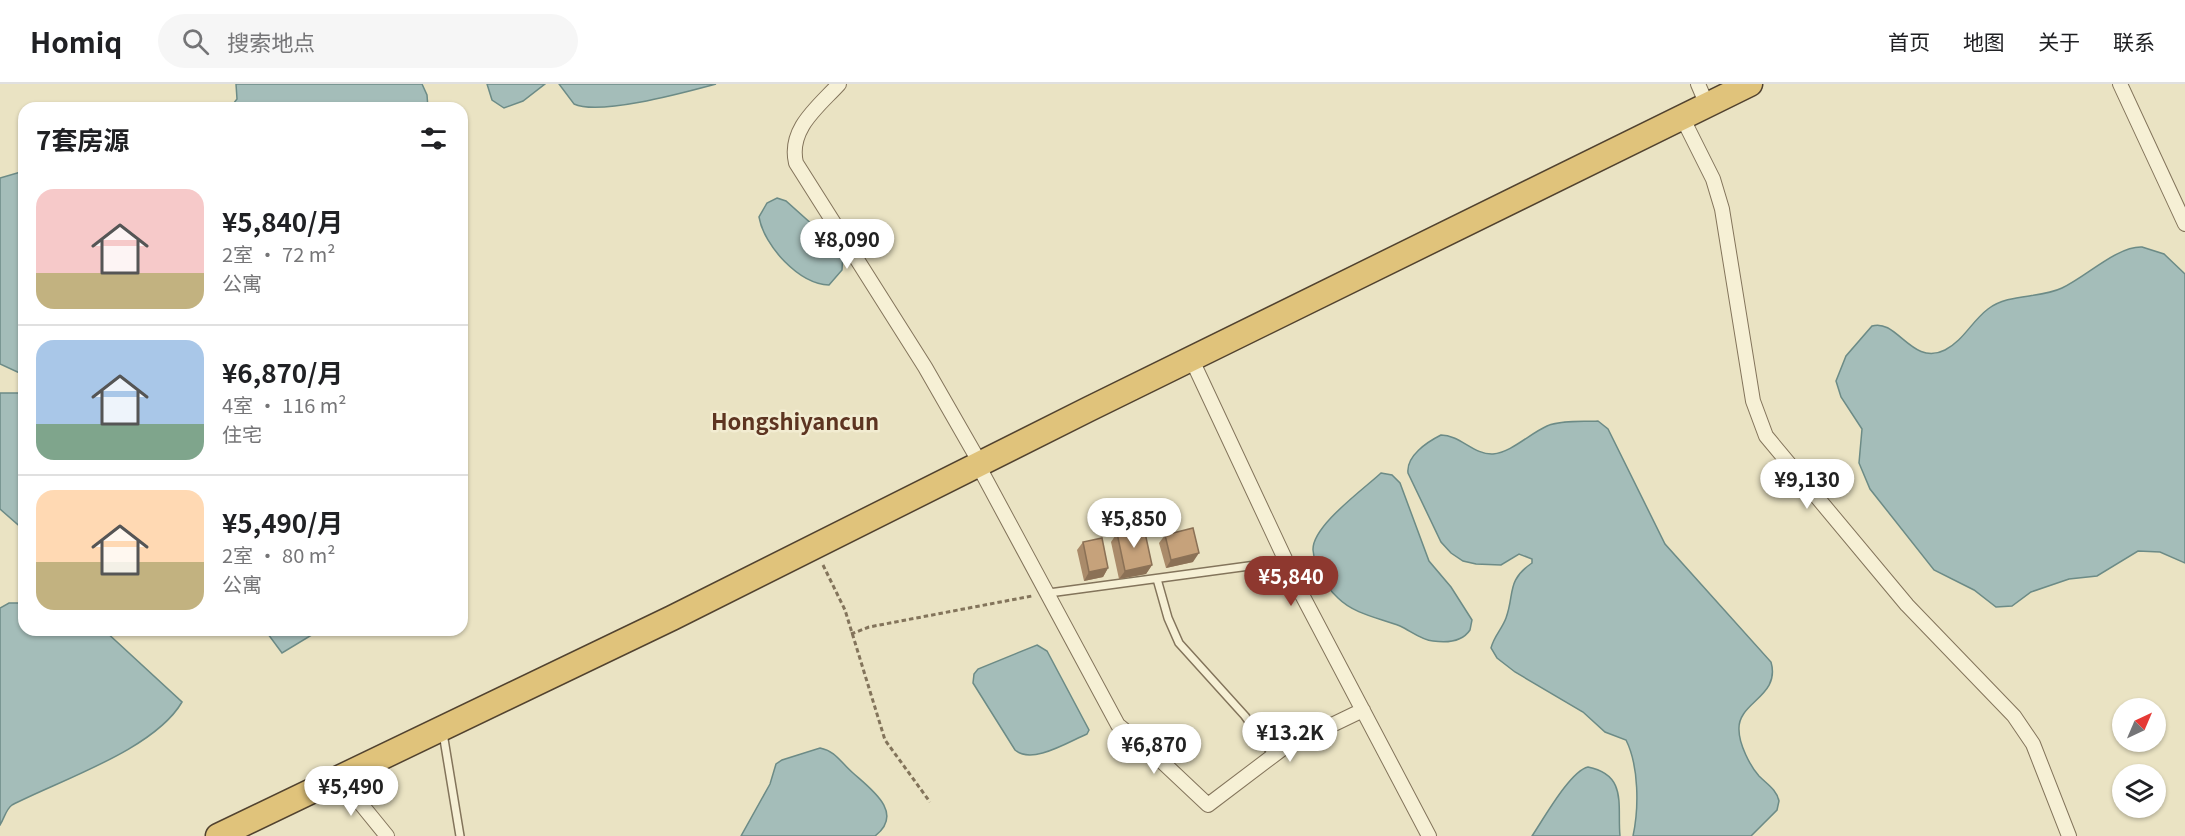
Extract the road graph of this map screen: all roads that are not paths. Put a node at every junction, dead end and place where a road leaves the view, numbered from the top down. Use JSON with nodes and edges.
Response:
{"nodes":[{"id":1,"x":839,"y":84,"type":"edge"},
{"id":2,"x":1750,"y":84,"type":"edge"},
{"id":3,"x":2120,"y":84,"type":"edge"},
{"id":4,"x":1702,"y":95,"type":"edge"},
{"id":5,"x":1682,"y":117,"type":"junction"},
{"id":6,"x":2185,"y":224,"type":"edge"},
{"id":7,"x":1191,"y":358,"type":"junction"},
{"id":8,"x":979,"y":464,"type":"junction"},
{"id":9,"x":1286,"y":561,"type":"junction"},
{"id":10,"x":1157,"y":579,"type":"junction"},
{"id":11,"x":1049,"y":593,"type":"junction"},
{"id":12,"x":1363,"y":710,"type":"junction"},
{"id":13,"x":442,"y":728,"type":"junction"},
{"id":14,"x":1273,"y":755,"type":"junction"},
{"id":15,"x":339,"y":777,"type":"junction"},
{"id":16,"x":218,"y":836,"type":"edge"},
{"id":17,"x":387,"y":836,"type":"edge"},
{"id":18,"x":460,"y":836,"type":"edge"},
{"id":19,"x":1429,"y":836,"type":"edge"},
{"id":20,"x":2069,"y":836,"type":"edge"}],
"edges":[{"from":1,"to":8,"type":"street"},
{"from":2,"to":4,"type":"highway"},
{"from":3,"to":6,"type":"street"},
{"from":4,"to":5,"type":"highway"},
{"from":5,"to":7,"type":"highway"},
{"from":5,"to":20,"type":"street"},
{"from":7,"to":8,"type":"highway"},
{"from":7,"to":9,"type":"street"},
{"from":8,"to":11,"type":"street"},
{"from":8,"to":13,"type":"highway"},
{"from":9,"to":10,"type":"lane"},
{"from":9,"to":12,"type":"street"},
{"from":10,"to":11,"type":"lane"},
{"from":10,"to":14,"type":"lane"},
{"from":11,"to":14,"type":"street"},
{"from":12,"to":14,"type":"street"},
{"from":12,"to":19,"type":"street"},
{"from":13,"to":15,"type":"highway"},
{"from":13,"to":18,"type":"lane"},
{"from":15,"to":16,"type":"highway"},
{"from":15,"to":17,"type":"street"}]}
